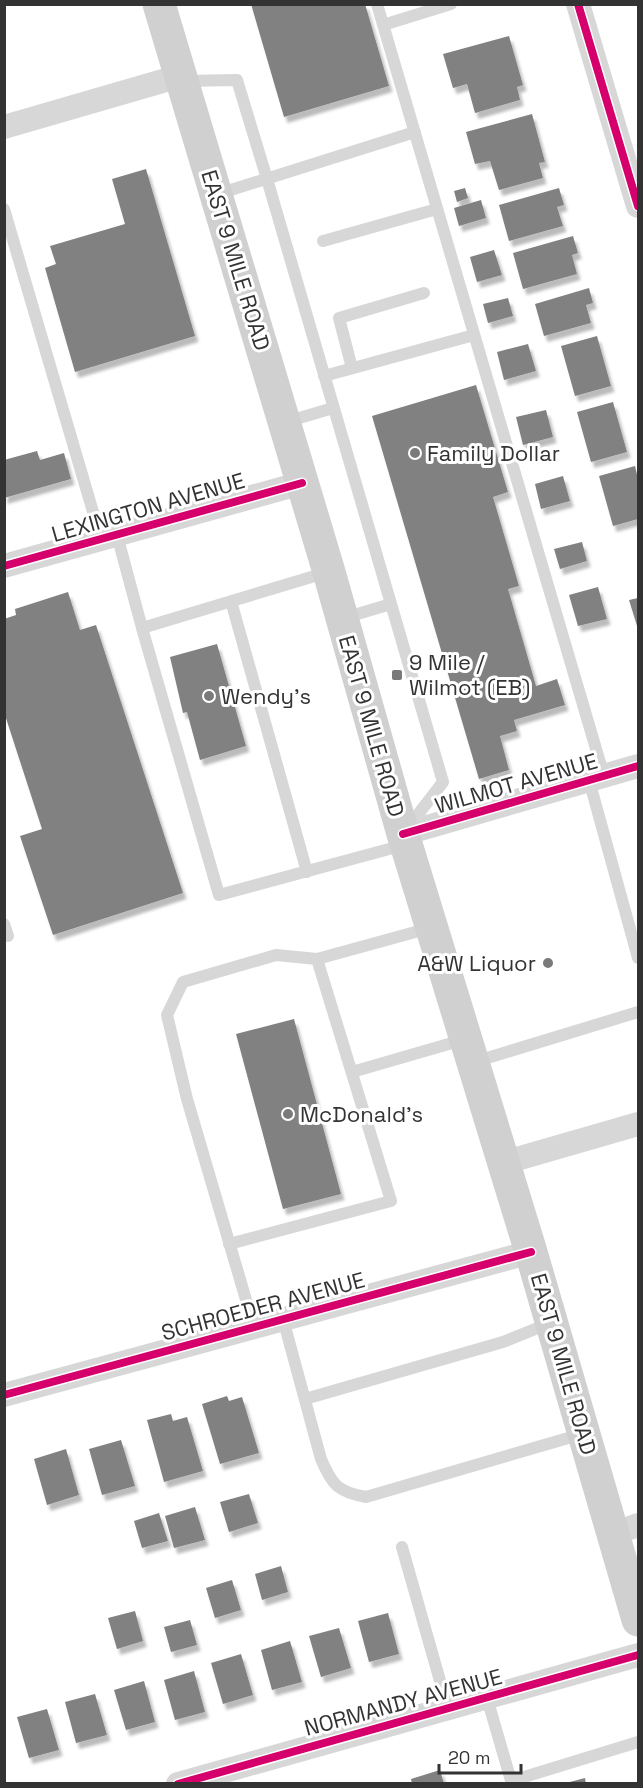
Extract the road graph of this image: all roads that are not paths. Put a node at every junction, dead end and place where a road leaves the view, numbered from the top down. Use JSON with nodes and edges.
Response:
{"nodes":[{"id":1,"x":159,"y":4,"type":"edge"},
{"id":2,"x":377,"y":4,"type":"edge"},
{"id":3,"x":451,"y":4,"type":"edge"},
{"id":4,"x":578,"y":4,"type":"edge"},
{"id":5,"x":383,"y":25,"type":"junction"},
{"id":6,"x":181,"y":79,"type":"junction"},
{"id":7,"x":4,"y":127,"type":"edge"},
{"id":8,"x":415,"y":132,"type":"junction"},
{"id":9,"x":267,"y":179,"type":"junction"},
{"id":10,"x":216,"y":195,"type":"junction"},
{"id":11,"x":639,"y":206,"type":"edge"},
{"id":12,"x":437,"y":208,"type":"junction"},
{"id":13,"x":4,"y":209,"type":"edge"},
{"id":14,"x":323,"y":242,"type":"dead end"},
{"id":15,"x":424,"y":292,"type":"dead end"},
{"id":16,"x":474,"y":335,"type":"junction"},
{"id":17,"x":352,"y":368,"type":"junction"},
{"id":18,"x":324,"y":376,"type":"junction"},
{"id":19,"x":333,"y":408,"type":"junction"},
{"id":20,"x":284,"y":423,"type":"junction"},
{"id":21,"x":302,"y":483,"type":"junction"},
{"id":22,"x":109,"y":537,"type":"junction"},
{"id":23,"x":4,"y":566,"type":"edge"},
{"id":24,"x":329,"y":572,"type":"junction"},
{"id":25,"x":231,"y":601,"type":"junction"},
{"id":26,"x":391,"y":604,"type":"junction"},
{"id":27,"x":342,"y":619,"type":"junction"},
{"id":28,"x":142,"y":628,"type":"junction"},
{"id":29,"x":639,"y":766,"type":"edge"},
{"id":30,"x":596,"y":778,"type":"junction"},
{"id":31,"x":405,"y":839,"type":"junction"},
{"id":32,"x":307,"y":872,"type":"junction"},
{"id":33,"x":431,"y":927,"type":"junction"},
{"id":34,"x":639,"y":958,"type":"edge"},
{"id":35,"x":317,"y":959,"type":"junction"},
{"id":36,"x":639,"y":1012,"type":"edge"},
{"id":37,"x":470,"y":1051,"type":"junction"},
{"id":38,"x":352,"y":1072,"type":"junction"},
{"id":39,"x":639,"y":1124,"type":"edge"},
{"id":40,"x":503,"y":1163,"type":"junction"},
{"id":41,"x":229,"y":1244,"type":"junction"},
{"id":42,"x":531,"y":1252,"type":"junction"},
{"id":43,"x":283,"y":1320,"type":"junction"},
{"id":44,"x":552,"y":1323,"type":"junction"},
{"id":45,"x":254,"y":1327,"type":"junction"},
{"id":46,"x":4,"y":1395,"type":"edge"},
{"id":47,"x":304,"y":1399,"type":"junction"},
{"id":48,"x":585,"y":1433,"type":"junction"},
{"id":49,"x":626,"y":1529,"type":"edge"},
{"id":50,"x":402,"y":1547,"type":"dead end"},
{"id":51,"x":639,"y":1620,"type":"edge"},
{"id":52,"x":639,"y":1655,"type":"edge"},
{"id":53,"x":487,"y":1698,"type":"junction"},
{"id":54,"x":448,"y":1709,"type":"junction"},
{"id":55,"x":639,"y":1742,"type":"edge"},
{"id":56,"x":512,"y":1782,"type":"edge"},
{"id":57,"x":178,"y":1784,"type":"edge"}],
"edges":[{"from":1,"to":6,"type":"main road","name":"EAST 9 MILE ROAD"},
{"from":2,"to":5,"type":"lane"},
{"from":3,"to":5,"type":"lane"},
{"from":4,"to":11,"type":"street"},
{"from":5,"to":8,"type":"lane"},
{"from":6,"to":7,"type":"street"},
{"from":6,"to":9,"type":"lane"},
{"from":6,"to":10,"type":"main road","name":"EAST 9 MILE ROAD"},
{"from":8,"to":9,"type":"lane"},
{"from":8,"to":12,"type":"lane"},
{"from":9,"to":10,"type":"lane"},
{"from":9,"to":18,"type":"lane"},
{"from":10,"to":20,"type":"main road","name":"EAST 9 MILE ROAD"},
{"from":12,"to":14,"type":"lane"},
{"from":12,"to":16,"type":"lane"},
{"from":13,"to":22,"type":"lane"},
{"from":15,"to":17,"type":"lane"},
{"from":16,"to":17,"type":"lane"},
{"from":16,"to":30,"type":"lane"},
{"from":17,"to":18,"type":"lane"},
{"from":18,"to":19,"type":"lane"},
{"from":19,"to":20,"type":"lane"},
{"from":19,"to":26,"type":"lane"},
{"from":20,"to":21,"type":"main road","name":"EAST 9 MILE ROAD"},
{"from":21,"to":22,"type":"street","name":"LEXINGTON AVENUE"},
{"from":21,"to":24,"type":"main road","name":"EAST 9 MILE ROAD"},
{"from":22,"to":23,"type":"street","name":"LEXINGTON AVENUE"},
{"from":22,"to":28,"type":"lane"},
{"from":24,"to":25,"type":"lane"},
{"from":24,"to":27,"type":"main road","name":"EAST 9 MILE ROAD"},
{"from":25,"to":28,"type":"lane"},
{"from":25,"to":32,"type":"lane"},
{"from":26,"to":27,"type":"lane"},
{"from":26,"to":31,"type":"lane"},
{"from":27,"to":31,"type":"main road","name":"EAST 9 MILE ROAD"},
{"from":28,"to":32,"type":"lane"},
{"from":29,"to":30,"type":"street","name":"WILMOT AVENUE"},
{"from":30,"to":31,"type":"street","name":"WILMOT AVENUE"},
{"from":30,"to":34,"type":"lane"},
{"from":31,"to":32,"type":"lane"},
{"from":31,"to":33,"type":"main road","name":"EAST 9 MILE ROAD"},
{"from":33,"to":35,"type":"lane"},
{"from":33,"to":37,"type":"main road","name":"EAST 9 MILE ROAD"},
{"from":35,"to":38,"type":"lane"},
{"from":35,"to":41,"type":"lane"},
{"from":36,"to":37,"type":"lane"},
{"from":37,"to":38,"type":"lane"},
{"from":37,"to":40,"type":"main road","name":"EAST 9 MILE ROAD"},
{"from":38,"to":41,"type":"lane"},
{"from":39,"to":40,"type":"street"},
{"from":40,"to":42,"type":"main road","name":"EAST 9 MILE ROAD"},
{"from":41,"to":45,"type":"lane"},
{"from":42,"to":43,"type":"street","name":"SCHROEDER AVENUE"},
{"from":42,"to":44,"type":"main road","name":"EAST 9 MILE ROAD"},
{"from":43,"to":45,"type":"street","name":"SCHROEDER AVENUE"},
{"from":43,"to":47,"type":"lane"},
{"from":44,"to":47,"type":"lane"},
{"from":44,"to":48,"type":"main road","name":"EAST 9 MILE ROAD"},
{"from":45,"to":46,"type":"street","name":"SCHROEDER AVENUE"},
{"from":47,"to":48,"type":"lane"},
{"from":48,"to":49,"type":"main road","name":"EAST 9 MILE ROAD"},
{"from":49,"to":51,"type":"main road","name":"EAST 9 MILE ROAD"},
{"from":50,"to":54,"type":"lane"},
{"from":52,"to":53,"type":"street","name":"NORMANDY AVENUE"},
{"from":53,"to":54,"type":"street","name":"NORMANDY AVENUE"},
{"from":53,"to":56,"type":"lane"},
{"from":54,"to":57,"type":"street","name":"NORMANDY AVENUE"},
{"from":55,"to":56,"type":"lane"}]}
